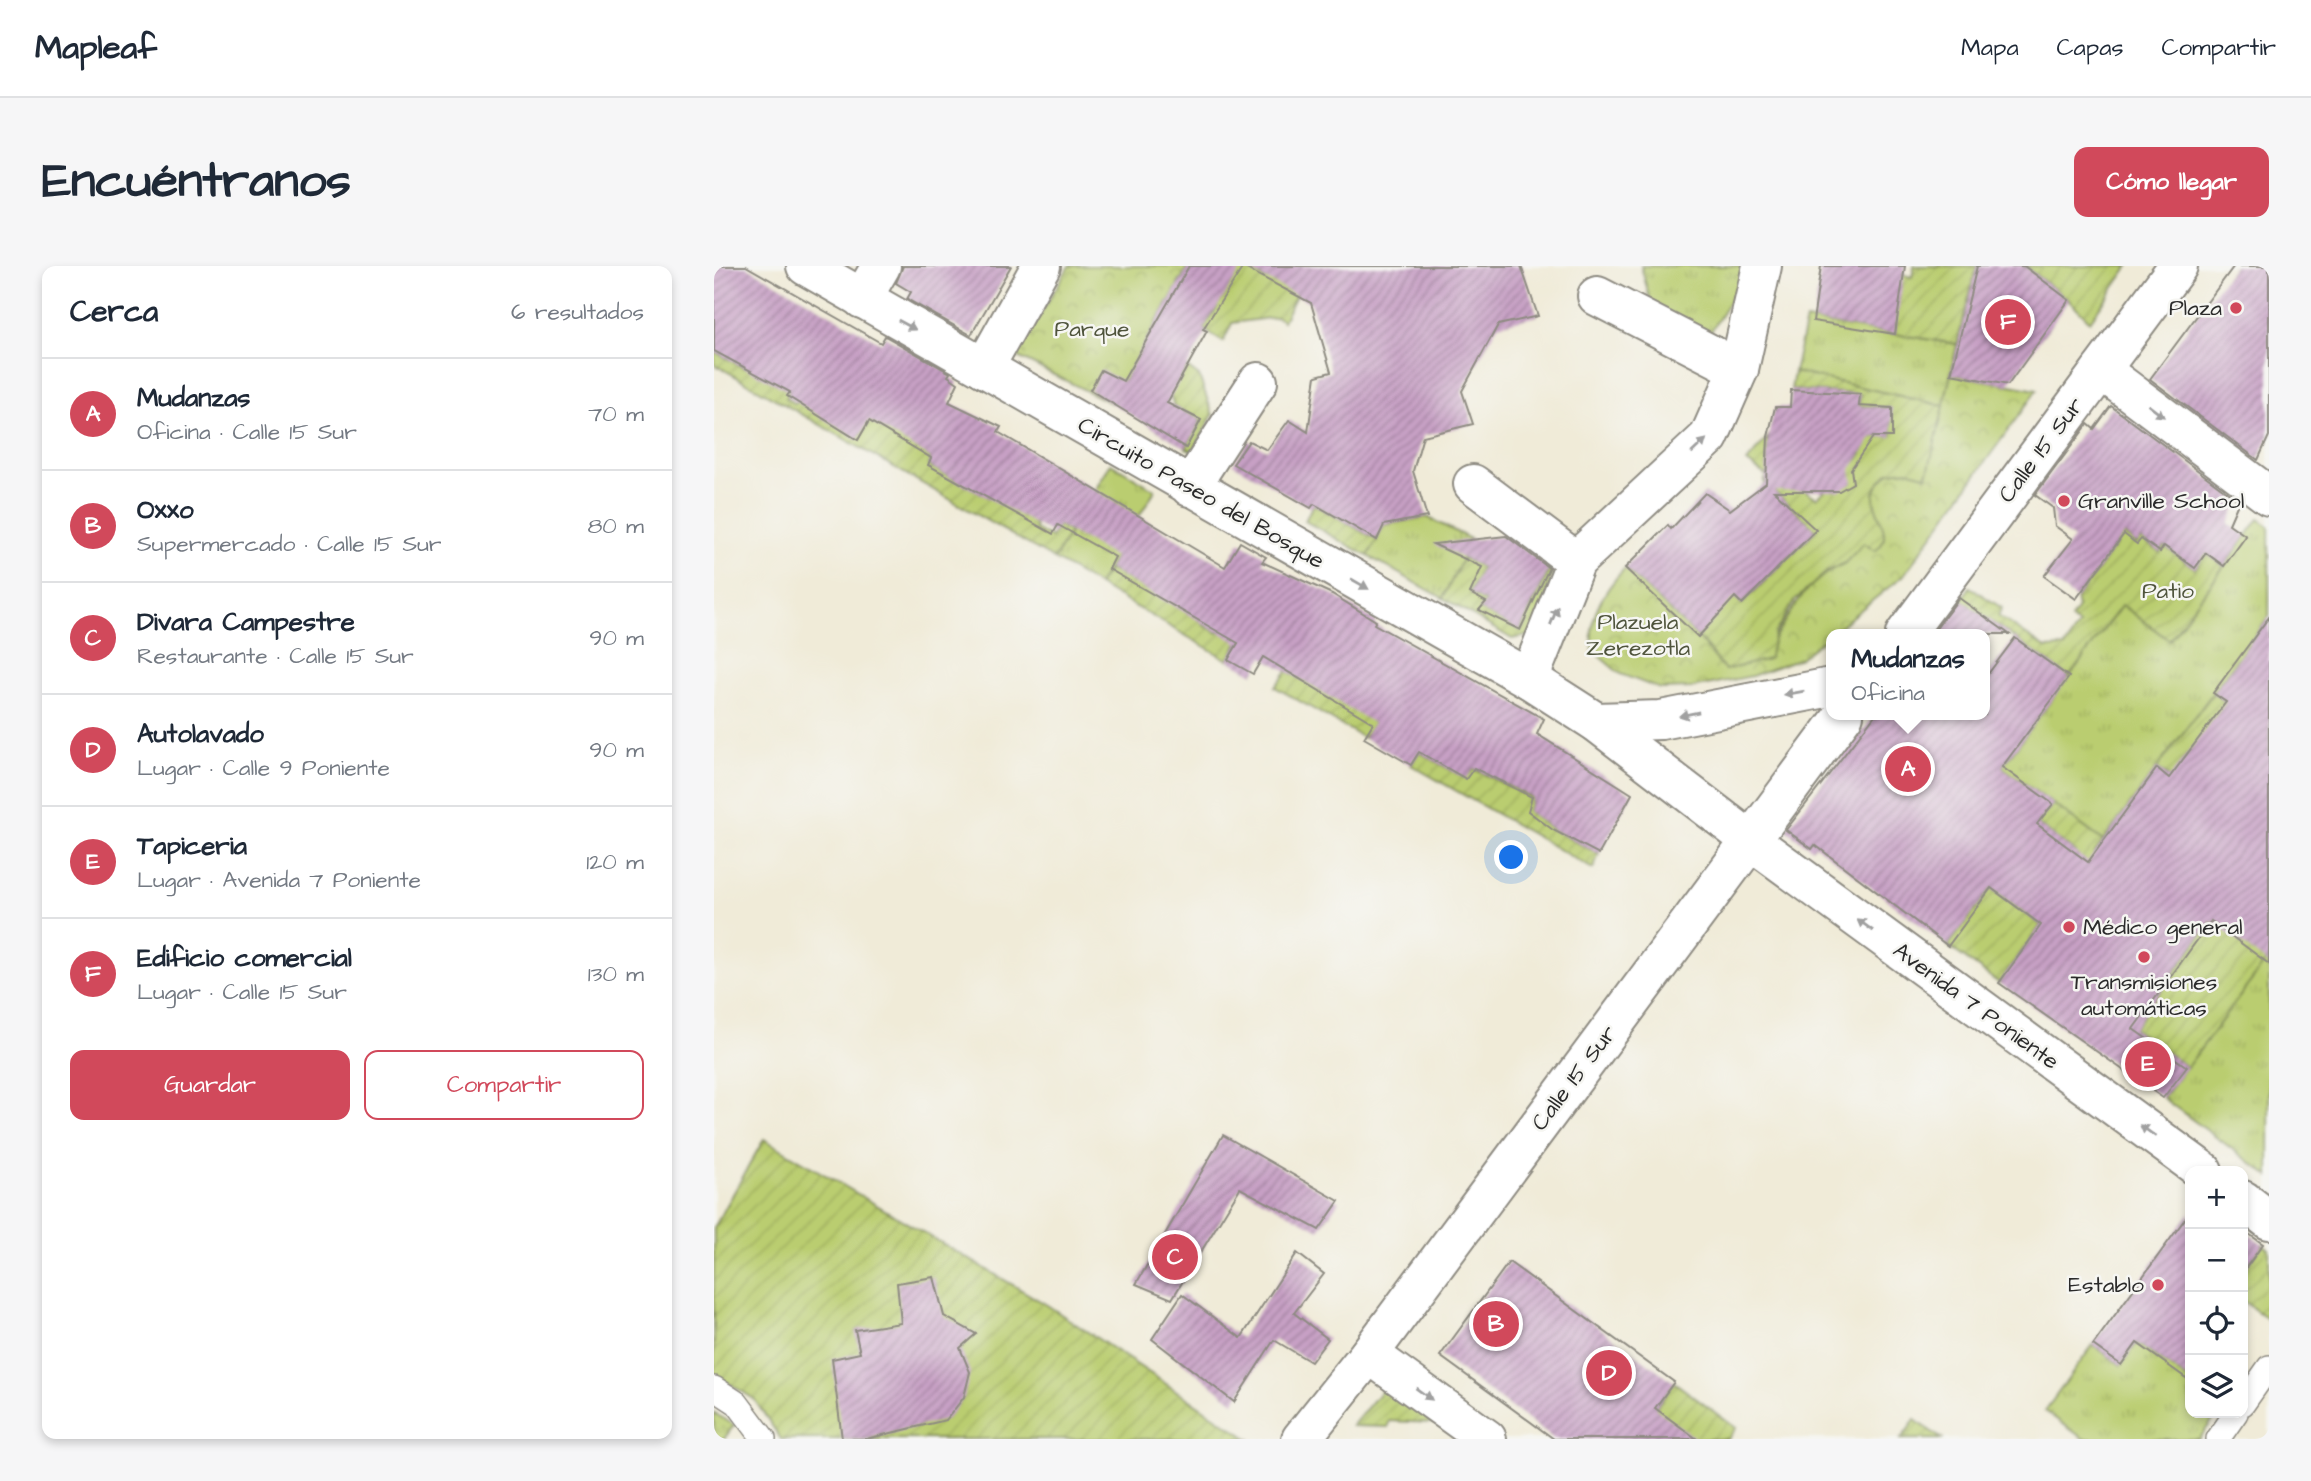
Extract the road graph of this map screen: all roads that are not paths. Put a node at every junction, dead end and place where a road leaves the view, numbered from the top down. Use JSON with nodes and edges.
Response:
{"nodes":[{"id":1,"x":806,"y":266,"type":"edge"},
{"id":2,"x":881,"y":266,"type":"edge"},
{"id":3,"x":1041,"y":266,"type":"edge"},
{"id":4,"x":1762,"y":266,"type":"edge"},
{"id":5,"x":2178,"y":266,"type":"edge"},
{"id":6,"x":1597,"y":296,"type":"dead end"},
{"id":7,"x":862,"y":299,"type":"junction"},
{"id":8,"x":984,"y":368,"type":"junction"},
{"id":9,"x":1739,"y":369,"type":"junction"},
{"id":10,"x":2101,"y":370,"type":"junction"},
{"id":11,"x":1258,"y":382,"type":"dead end"},
{"id":12,"x":1473,"y":484,"type":"dead end"},
{"id":13,"x":1190,"y":487,"type":"junction"},
{"id":14,"x":2269,"y":496,"type":"edge"},
{"id":15,"x":1576,"y":561,"type":"junction"},
{"id":16,"x":1909,"y":629,"type":"edge"},
{"id":17,"x":1529,"y":680,"type":"junction"},
{"id":18,"x":1826,"y":688,"type":"edge"},
{"id":19,"x":1840,"y":720,"type":"edge"},
{"id":20,"x":1596,"y":722,"type":"junction"},
{"id":21,"x":1750,"y":840,"type":"junction"},
{"id":22,"x":2196,"y":1166,"type":"edge"},
{"id":23,"x":2248,"y":1204,"type":"edge"},
{"id":24,"x":2269,"y":1220,"type":"edge"},
{"id":25,"x":1369,"y":1354,"type":"junction"},
{"id":26,"x":2269,"y":1367,"type":"edge"},
{"id":27,"x":714,"y":1388,"type":"edge"},
{"id":28,"x":2248,"y":1397,"type":"edge"},
{"id":29,"x":2233,"y":1418,"type":"edge"},
{"id":30,"x":764,"y":1439,"type":"edge"},
{"id":31,"x":1301,"y":1439,"type":"edge"},
{"id":32,"x":1487,"y":1439,"type":"edge"},
{"id":33,"x":2218,"y":1439,"type":"edge"}],
"edges":[{"from":1,"to":7,"type":"street","name":"Circuito Paseo del Bosque"},
{"from":2,"to":7,"type":"street"},
{"from":3,"to":8,"type":"street"},
{"from":4,"to":9,"type":"street"},
{"from":5,"to":10,"type":"street","name":"Calle 15 Sur"},
{"from":6,"to":9,"type":"street"},
{"from":7,"to":8,"type":"street","name":"Circuito Paseo del Bosque","one_way":true},
{"from":8,"to":13,"type":"street","name":"Circuito Paseo del Bosque"},
{"from":15,"to":9,"type":"street","one_way":true},
{"from":10,"to":14,"type":"street","one_way":true},
{"from":10,"to":16,"type":"street","name":"Calle 15 Sur"},
{"from":11,"to":13,"type":"street"},
{"from":12,"to":15,"type":"street"},
{"from":13,"to":17,"type":"street","name":"Circuito Paseo del Bosque","one_way":true},
{"from":17,"to":15,"type":"street","one_way":true},
{"from":17,"to":20,"type":"street","name":"Circuito Paseo del Bosque"},
{"from":18,"to":20,"type":"street","one_way":true},
{"from":19,"to":21,"type":"street","name":"Calle 15 Sur"},
{"from":20,"to":21,"type":"street","name":"Circuito Paseo del Bosque"},
{"from":22,"to":21,"type":"street","name":"Avenida 7 Poniente","one_way":true},
{"from":21,"to":25,"type":"street","name":"Calle 15 Sur"},
{"from":23,"to":24,"type":"street"},
{"from":25,"to":31,"type":"street","name":"Calle 15 Sur"},
{"from":25,"to":32,"type":"street","one_way":true},
{"from":26,"to":28,"type":"lane"},
{"from":27,"to":30,"type":"lane"},
{"from":29,"to":33,"type":"lane"}]}
